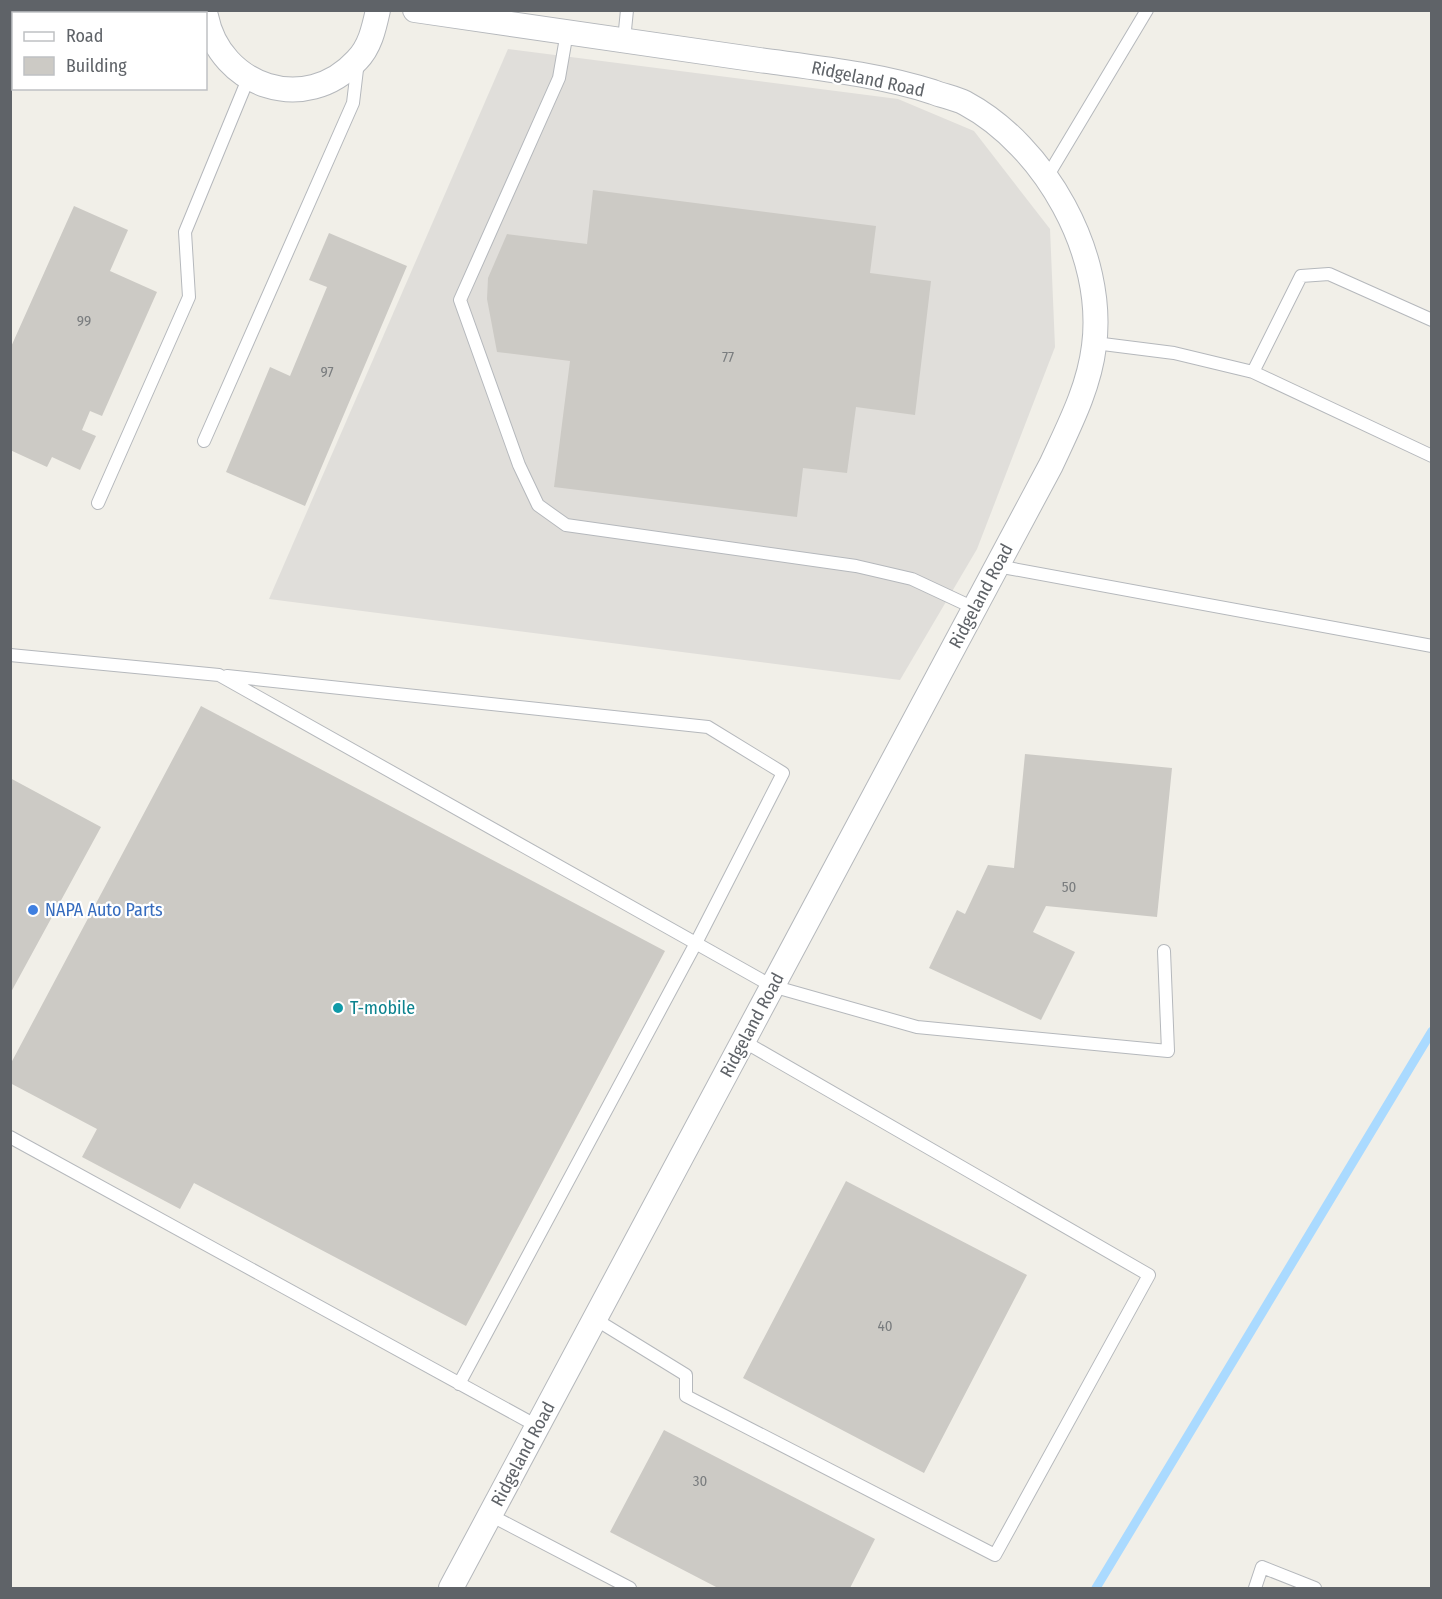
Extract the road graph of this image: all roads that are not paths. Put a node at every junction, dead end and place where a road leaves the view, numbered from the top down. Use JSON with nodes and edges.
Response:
{"nodes":[{"id":1,"x":378,"y":10,"type":"edge"},
{"id":2,"x":415,"y":10,"type":"edge"},
{"id":3,"x":627,"y":10,"type":"edge"},
{"id":4,"x":1147,"y":10,"type":"edge"},
{"id":5,"x":207,"y":24,"type":"edge"},
{"id":6,"x":567,"y":33,"type":"junction"},
{"id":7,"x":624,"y":40,"type":"junction"},
{"id":8,"x":358,"y":60,"type":"junction"},
{"id":9,"x":249,"y":79,"type":"junction"},
{"id":10,"x":1047,"y":177,"type":"junction"},
{"id":11,"x":1431,"y":320,"type":"edge"},
{"id":12,"x":1095,"y":343,"type":"junction"},
{"id":13,"x":1253,"y":372,"type":"junction"},
{"id":14,"x":204,"y":441,"type":"dead end"},
{"id":15,"x":1431,"y":456,"type":"edge"},
{"id":16,"x":98,"y":503,"type":"dead end"},
{"id":17,"x":997,"y":566,"type":"junction"},
{"id":18,"x":974,"y":608,"type":"junction"},
{"id":19,"x":1431,"y":646,"type":"edge"},
{"id":20,"x":10,"y":656,"type":"edge"},
{"id":21,"x":219,"y":675,"type":"junction"},
{"id":22,"x":696,"y":943,"type":"junction"},
{"id":23,"x":1164,"y":951,"type":"dead end"},
{"id":24,"x":772,"y":986,"type":"junction"},
{"id":25,"x":743,"y":1041,"type":"junction"},
{"id":26,"x":10,"y":1137,"type":"edge"},
{"id":27,"x":595,"y":1319,"type":"junction"},
{"id":28,"x":459,"y":1384,"type":"junction"},
{"id":29,"x":537,"y":1426,"type":"junction"},
{"id":30,"x":490,"y":1515,"type":"junction"},
{"id":31,"x":451,"y":1588,"type":"edge"},
{"id":32,"x":630,"y":1588,"type":"edge"},
{"id":33,"x":1255,"y":1588,"type":"edge"},
{"id":34,"x":1315,"y":1588,"type":"edge"}],
"edges":[{"from":1,"to":8,"type":"street"},
{"from":2,"to":6,"type":"street","name":"Ridgeland Road"},
{"from":3,"to":7,"type":"lane"},
{"from":4,"to":10,"type":"lane"},
{"from":5,"to":9,"type":"street"},
{"from":6,"to":7,"type":"street","name":"Ridgeland Road"},
{"from":6,"to":18,"type":"lane"},
{"from":7,"to":10,"type":"street","name":"Ridgeland Road"},
{"from":8,"to":9,"type":"street"},
{"from":8,"to":14,"type":"lane"},
{"from":9,"to":16,"type":"lane"},
{"from":10,"to":12,"type":"street","name":"Ridgeland Road"},
{"from":11,"to":13,"type":"lane"},
{"from":12,"to":13,"type":"lane"},
{"from":12,"to":17,"type":"street","name":"Ridgeland Road"},
{"from":13,"to":15,"type":"lane"},
{"from":17,"to":18,"type":"street","name":"Ridgeland Road"},
{"from":17,"to":19,"type":"lane"},
{"from":18,"to":24,"type":"street","name":"Ridgeland Road"},
{"from":20,"to":21,"type":"lane"},
{"from":21,"to":22,"type":"lane"},
{"from":21,"to":22,"type":"lane"},
{"from":22,"to":24,"type":"lane"},
{"from":22,"to":28,"type":"lane"},
{"from":23,"to":24,"type":"lane"},
{"from":24,"to":25,"type":"street","name":"Ridgeland Road"},
{"from":25,"to":27,"type":"street","name":"Ridgeland Road"},
{"from":25,"to":27,"type":"lane"},
{"from":26,"to":28,"type":"lane"},
{"from":27,"to":29,"type":"street","name":"Ridgeland Road"},
{"from":28,"to":29,"type":"lane"},
{"from":29,"to":30,"type":"street","name":"Ridgeland Road"},
{"from":30,"to":31,"type":"street","name":"Ridgeland Road"},
{"from":30,"to":32,"type":"lane"},
{"from":33,"to":34,"type":"lane"}]}
